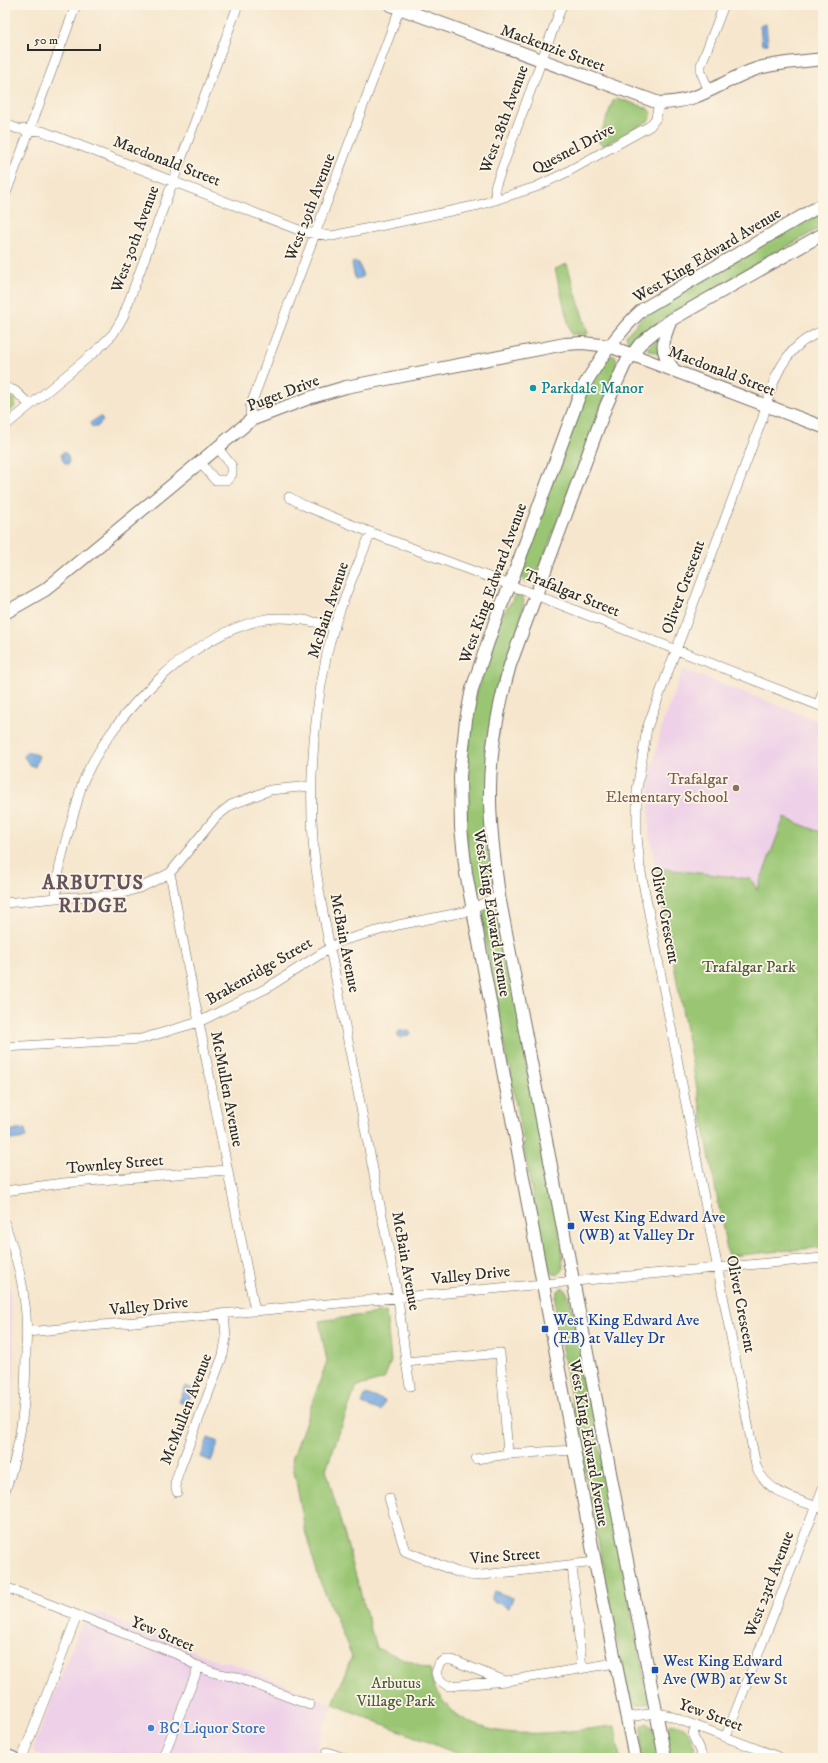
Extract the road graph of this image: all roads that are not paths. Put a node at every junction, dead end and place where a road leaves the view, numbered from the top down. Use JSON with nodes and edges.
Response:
{"nodes":[{"id":1,"x":76,"y":5,"type":"edge"},
{"id":2,"x":238,"y":5,"type":"edge"},
{"id":3,"x":562,"y":5,"type":"edge"},
{"id":4,"x":724,"y":5,"type":"edge"},
{"id":5,"x":397,"y":6,"type":"edge"},
{"id":6,"x":823,"y":59,"type":"edge"},
{"id":7,"x":542,"y":61,"type":"junction"},
{"id":8,"x":709,"y":91,"type":"junction"},
{"id":9,"x":659,"y":103,"type":"junction"},
{"id":10,"x":5,"y":124,"type":"edge"},
{"id":11,"x":29,"y":130,"type":"junction"},
{"id":12,"x":173,"y":181,"type":"junction"},
{"id":13,"x":5,"y":196,"type":"edge"},
{"id":14,"x":496,"y":200,"type":"junction"},
{"id":15,"x":823,"y":204,"type":"edge"},
{"id":16,"x":316,"y":234,"type":"junction"},
{"id":17,"x":823,"y":234,"type":"edge"},
{"id":18,"x":671,"y":320,"type":"junction"},
{"id":19,"x":823,"y":330,"type":"edge"},
{"id":20,"x":609,"y":346,"type":"junction"},
{"id":21,"x":632,"y":354,"type":"junction"},
{"id":22,"x":674,"y":370,"type":"junction"},
{"id":23,"x":5,"y":387,"type":"edge"},
{"id":24,"x":30,"y":405,"type":"junction"},
{"id":25,"x":766,"y":405,"type":"junction"},
{"id":26,"x":251,"y":420,"type":"junction"},
{"id":27,"x":5,"y":426,"type":"edge"},
{"id":28,"x":823,"y":427,"type":"edge"},
{"id":29,"x":217,"y":447,"type":"junction"},
{"id":30,"x":200,"y":462,"type":"junction"},
{"id":31,"x":289,"y":498,"type":"dead end"},
{"id":32,"x":371,"y":532,"type":"junction"},
{"id":33,"x":510,"y":585,"type":"junction"},
{"id":34,"x":535,"y":594,"type":"junction"},
{"id":35,"x":5,"y":613,"type":"edge"},
{"id":36,"x":336,"y":627,"type":"junction"},
{"id":37,"x":676,"y":650,"type":"junction"},
{"id":38,"x":823,"y":692,"type":"edge"},
{"id":39,"x":820,"y":706,"type":"edge"},
{"id":40,"x":311,"y":786,"type":"junction"},
{"id":41,"x":170,"y":873,"type":"junction"},
{"id":42,"x":499,"y":896,"type":"junction"},
{"id":43,"x":56,"y":898,"type":"junction"},
{"id":44,"x":5,"y":903,"type":"edge"},
{"id":45,"x":473,"y":908,"type":"junction"},
{"id":46,"x":330,"y":947,"type":"junction"},
{"id":47,"x":200,"y":1022,"type":"junction"},
{"id":48,"x":5,"y":1047,"type":"edge"},
{"id":49,"x":228,"y":1170,"type":"junction"},
{"id":50,"x":5,"y":1191,"type":"edge"},
{"id":51,"x":5,"y":1224,"type":"edge"},
{"id":52,"x":823,"y":1258,"type":"edge"},
{"id":53,"x":718,"y":1268,"type":"junction"},
{"id":54,"x":574,"y":1281,"type":"junction"},
{"id":55,"x":544,"y":1283,"type":"junction"},
{"id":56,"x":398,"y":1298,"type":"junction"},
{"id":57,"x":255,"y":1311,"type":"junction"},
{"id":58,"x":224,"y":1313,"type":"junction"},
{"id":59,"x":27,"y":1332,"type":"junction"},
{"id":60,"x":406,"y":1362,"type":"junction"},
{"id":61,"x":410,"y":1386,"type":"dead end"},
{"id":62,"x":574,"y":1450,"type":"junction"},
{"id":63,"x":508,"y":1454,"type":"junction"},
{"id":64,"x":476,"y":1459,"type":"dead end"},
{"id":65,"x":823,"y":1488,"type":"edge"},
{"id":66,"x":5,"y":1491,"type":"edge"},
{"id":67,"x":177,"y":1492,"type":"dead end"},
{"id":68,"x":389,"y":1498,"type":"dead end"},
{"id":69,"x":819,"y":1507,"type":"edge"},
{"id":70,"x":595,"y":1562,"type":"junction"},
{"id":71,"x":572,"y":1565,"type":"junction"},
{"id":72,"x":5,"y":1587,"type":"edge"},
{"id":73,"x":77,"y":1616,"type":"junction"},
{"id":74,"x":615,"y":1663,"type":"junction"},
{"id":75,"x":199,"y":1666,"type":"junction"},
{"id":76,"x":582,"y":1669,"type":"junction"},
{"id":77,"x":505,"y":1681,"type":"junction"},
{"id":78,"x":310,"y":1705,"type":"dead end"},
{"id":79,"x":656,"y":1713,"type":"junction"},
{"id":80,"x":628,"y":1717,"type":"junction"},
{"id":81,"x":695,"y":1725,"type":"junction"},
{"id":82,"x":726,"y":1736,"type":"junction"},
{"id":83,"x":327,"y":1752,"type":"dead end"},
{"id":84,"x":5,"y":1755,"type":"edge"},
{"id":85,"x":13,"y":1758,"type":"edge"},
{"id":86,"x":22,"y":1758,"type":"edge"},
{"id":87,"x":161,"y":1758,"type":"edge"},
{"id":88,"x":344,"y":1758,"type":"edge"},
{"id":89,"x":635,"y":1758,"type":"edge"},
{"id":90,"x":665,"y":1758,"type":"edge"},
{"id":91,"x":703,"y":1758,"type":"edge"},
{"id":92,"x":781,"y":1758,"type":"edge"}],
"edges":[{"from":1,"to":11,"type":"street"},
{"from":2,"to":12,"type":"street","name":"West 30th Avenue"},
{"from":3,"to":7,"type":"street","name":"West 28th Avenue"},
{"from":4,"to":8,"type":"street"},
{"from":5,"to":7,"type":"main road","name":"Mackenzie Street"},
{"from":5,"to":16,"type":"street","name":"West 29th Avenue"},
{"from":6,"to":8,"type":"main road"},
{"from":7,"to":9,"type":"main road","name":"Mackenzie Street"},
{"from":7,"to":14,"type":"street","name":"West 28th Avenue"},
{"from":8,"to":9,"type":"main road"},
{"from":9,"to":14,"type":"street","name":"Quesnel Drive"},
{"from":10,"to":11,"type":"street","name":"Macdonald Street"},
{"from":11,"to":12,"type":"street","name":"Macdonald Street"},
{"from":11,"to":13,"type":"street"},
{"from":12,"to":16,"type":"street","name":"Macdonald Street"},
{"from":12,"to":24,"type":"street","name":"West 30th Avenue"},
{"from":14,"to":16,"type":"street","name":"Quesnel Drive"},
{"from":15,"to":20,"type":"main road","name":"West King Edward Avenue"},
{"from":16,"to":26,"type":"street","name":"West 29th Avenue"},
{"from":17,"to":18,"type":"main road","name":"West King Edward Avenue"},
{"from":18,"to":21,"type":"main road","name":"West King Edward Avenue"},
{"from":18,"to":22,"type":"main road"},
{"from":19,"to":25,"type":"street","name":"Oliver Crescent"},
{"from":20,"to":21,"type":"main road","name":"Macdonald Street"},
{"from":20,"to":26,"type":"main road","name":"Puget Drive"},
{"from":20,"to":33,"type":"main road","name":"West King Edward Avenue"},
{"from":21,"to":22,"type":"main road","name":"Macdonald Street"},
{"from":21,"to":34,"type":"main road","name":"West King Edward Avenue"},
{"from":22,"to":25,"type":"main road","name":"Macdonald Street"},
{"from":23,"to":24,"type":"street"},
{"from":24,"to":27,"type":"street","name":"West 30th Avenue"},
{"from":25,"to":28,"type":"main road","name":"Macdonald Street"},
{"from":25,"to":37,"type":"street","name":"Oliver Crescent"},
{"from":26,"to":29,"type":"main road","name":"Puget Drive"},
{"from":29,"to":30,"type":"main road","name":"Puget Drive"},
{"from":29,"to":30,"type":"street"},
{"from":30,"to":35,"type":"main road","name":"Puget Drive"},
{"from":31,"to":32,"type":"street","name":"Trafalgar Street"},
{"from":32,"to":33,"type":"street","name":"Trafalgar Street"},
{"from":32,"to":36,"type":"street","name":"McBain Avenue"},
{"from":33,"to":34,"type":"street","name":"Trafalgar Street"},
{"from":33,"to":45,"type":"main road","name":"West King Edward Avenue"},
{"from":34,"to":37,"type":"street","name":"Trafalgar Street"},
{"from":34,"to":42,"type":"main road","name":"West King Edward Avenue"},
{"from":36,"to":40,"type":"street","name":"McBain Avenue"},
{"from":36,"to":43,"type":"street"},
{"from":37,"to":39,"type":"street","name":"Trafalgar Street"},
{"from":37,"to":53,"type":"street","name":"Oliver Crescent"},
{"from":38,"to":39,"type":"street"},
{"from":40,"to":41,"type":"street"},
{"from":40,"to":46,"type":"street","name":"McBain Avenue"},
{"from":41,"to":43,"type":"street"},
{"from":41,"to":47,"type":"street","name":"McMullen Avenue"},
{"from":42,"to":45,"type":"street","name":"Brakenridge Street"},
{"from":42,"to":54,"type":"main road","name":"West King Edward Avenue"},
{"from":43,"to":44,"type":"street"},
{"from":45,"to":46,"type":"street","name":"Brakenridge Street"},
{"from":45,"to":55,"type":"main road","name":"West King Edward Avenue"},
{"from":46,"to":47,"type":"street","name":"Brakenridge Street"},
{"from":46,"to":56,"type":"street","name":"McBain Avenue"},
{"from":47,"to":48,"type":"street","name":"Brakenridge Street"},
{"from":47,"to":49,"type":"street","name":"McMullen Avenue"},
{"from":49,"to":50,"type":"street","name":"Townley Street"},
{"from":49,"to":57,"type":"street","name":"McMullen Avenue"},
{"from":51,"to":59,"type":"street"},
{"from":52,"to":53,"type":"street","name":"Valley Drive"},
{"from":53,"to":54,"type":"street","name":"Valley Drive"},
{"from":53,"to":69,"type":"street","name":"Oliver Crescent"},
{"from":54,"to":55,"type":"street","name":"Valley Drive"},
{"from":54,"to":79,"type":"main road","name":"West King Edward Avenue"},
{"from":55,"to":56,"type":"street","name":"Valley Drive"},
{"from":55,"to":62,"type":"main road","name":"West King Edward Avenue"},
{"from":56,"to":57,"type":"street","name":"Valley Drive"},
{"from":56,"to":60,"type":"street","name":"McBain Avenue"},
{"from":57,"to":58,"type":"street","name":"Valley Drive"},
{"from":58,"to":59,"type":"street","name":"Valley Drive"},
{"from":58,"to":67,"type":"street","name":"McMullen Avenue"},
{"from":59,"to":66,"type":"street"},
{"from":60,"to":61,"type":"street","name":"McBain Avenue"},
{"from":60,"to":63,"type":"street"},
{"from":62,"to":63,"type":"street"},
{"from":62,"to":70,"type":"main road","name":"West King Edward Avenue"},
{"from":63,"to":64,"type":"street"},
{"from":65,"to":69,"type":"street","name":"West 23rd Avenue"},
{"from":68,"to":71,"type":"street","name":"Vine Street"},
{"from":69,"to":82,"type":"street","name":"West 23rd Avenue"},
{"from":70,"to":71,"type":"street","name":"Vine Street"},
{"from":70,"to":74,"type":"main road","name":"West King Edward Avenue"},
{"from":71,"to":76,"type":"street"},
{"from":72,"to":73,"type":"street","name":"Yew Street"},
{"from":73,"to":75,"type":"street","name":"Yew Street"},
{"from":73,"to":86,"type":"street"},
{"from":74,"to":76,"type":"street"},
{"from":74,"to":80,"type":"main road","name":"West King Edward Avenue"},
{"from":75,"to":78,"type":"street","name":"Yew Street"},
{"from":75,"to":87,"type":"street"},
{"from":76,"to":77,"type":"street"},
{"from":77,"to":77,"type":"street"},
{"from":79,"to":80,"type":"street","name":"Yew Street"},
{"from":79,"to":81,"type":"street","name":"Yew Street"},
{"from":79,"to":90,"type":"main road","name":"West King Edward Avenue"},
{"from":80,"to":89,"type":"main road","name":"West King Edward Avenue"},
{"from":81,"to":82,"type":"street","name":"Yew Street"},
{"from":81,"to":91,"type":"street"},
{"from":82,"to":92,"type":"street","name":"Yew Street"},
{"from":83,"to":88,"type":"street"},
{"from":84,"to":85,"type":"main road"}]}
